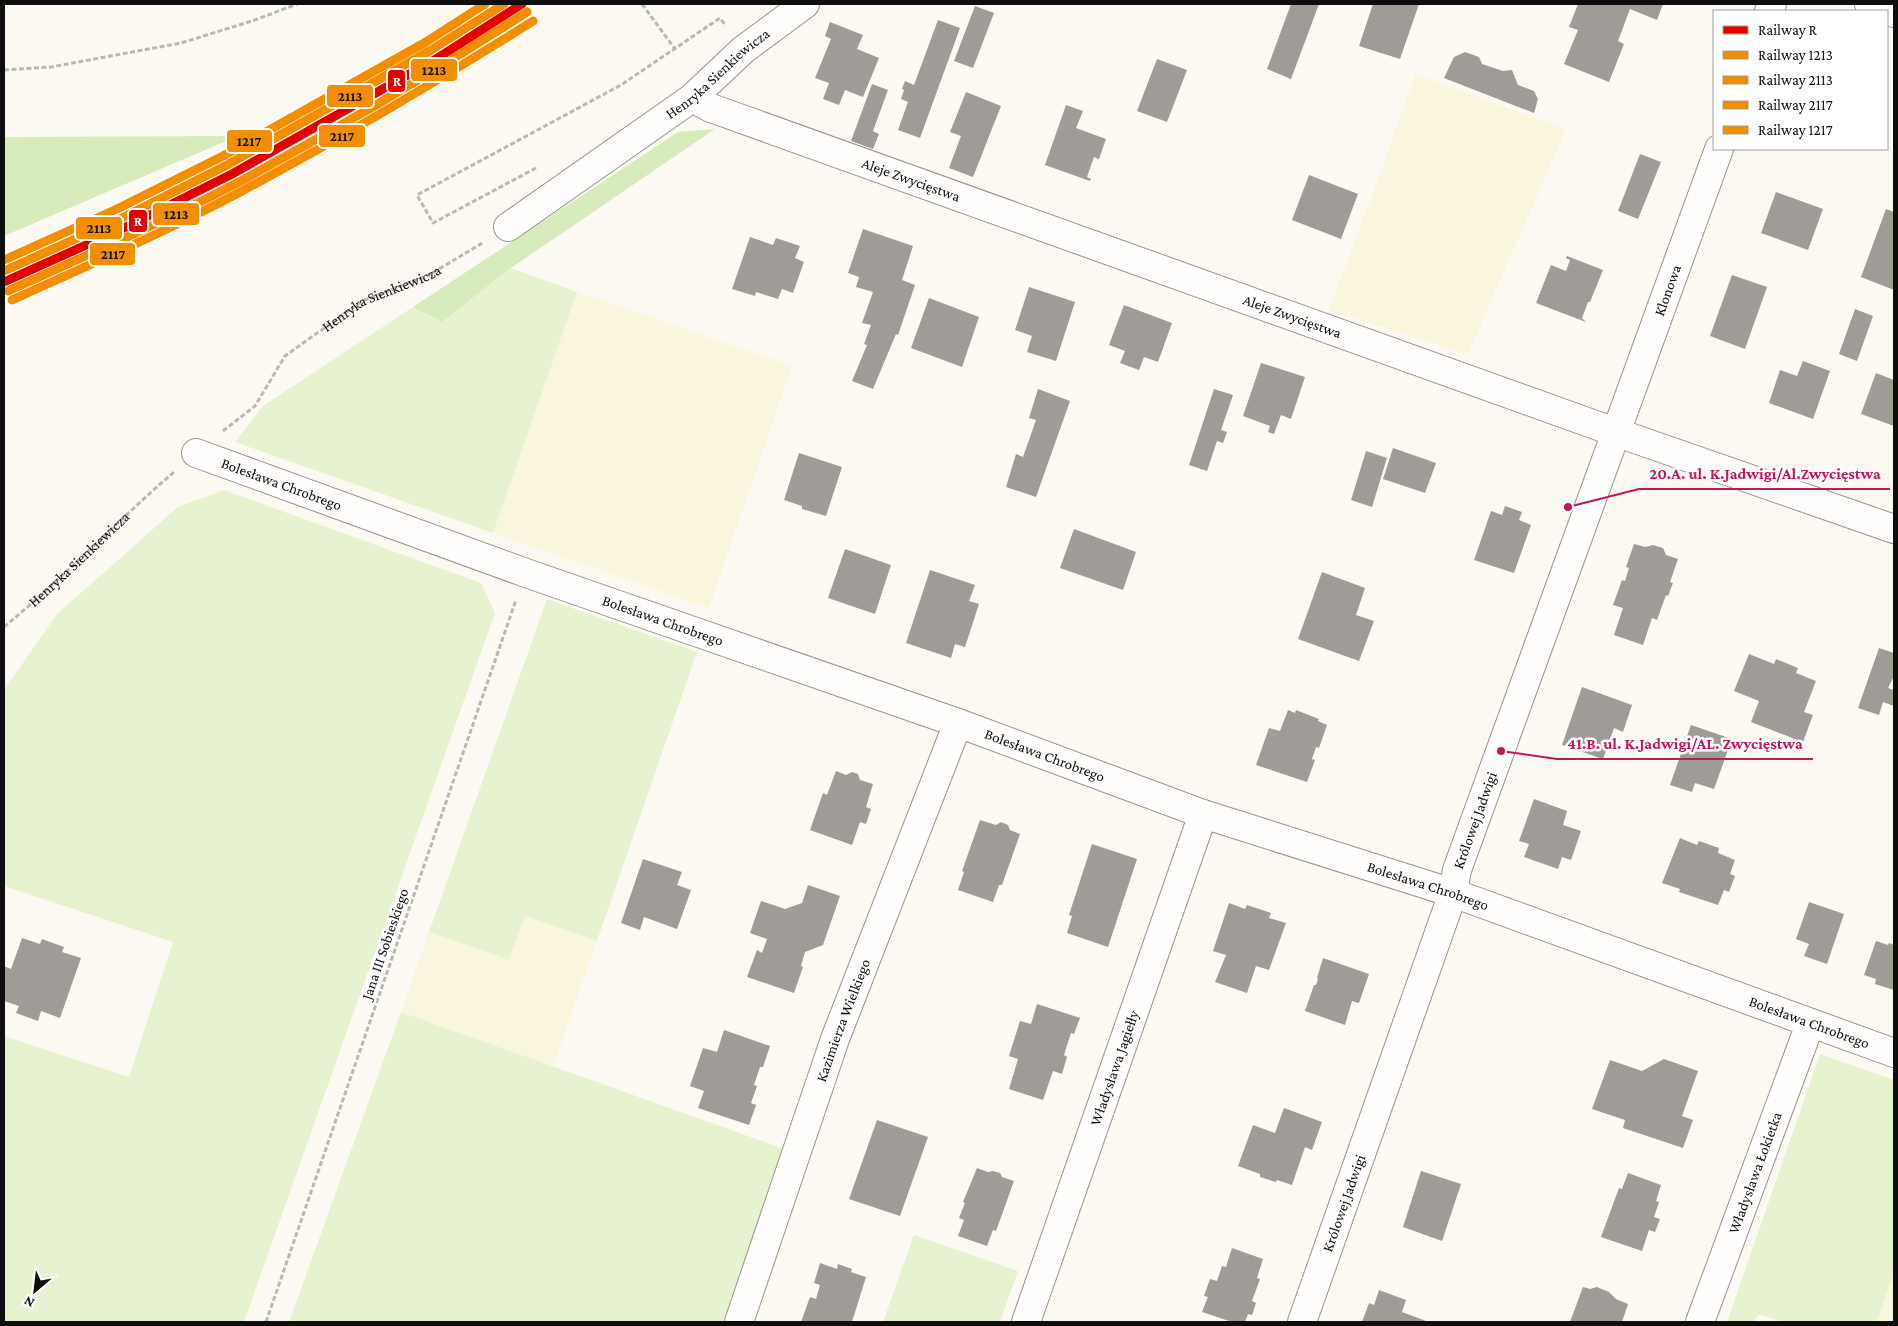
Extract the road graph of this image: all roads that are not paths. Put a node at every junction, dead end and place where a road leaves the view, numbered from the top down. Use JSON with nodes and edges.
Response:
{"nodes":[{"id":1,"x":1869,"y":4,"type":"edge"},
{"id":2,"x":800,"y":7,"type":"edge"},
{"id":3,"x":1886,"y":10,"type":"edge"},
{"id":4,"x":692,"y":98,"type":"junction"},
{"id":5,"x":1719,"y":150,"type":"edge"},
{"id":6,"x":508,"y":227,"type":"road end"},
{"id":7,"x":1615,"y":432,"type":"junction"},
{"id":8,"x":196,"y":453,"type":"road end"},
{"id":9,"x":1894,"y":529,"type":"edge"},
{"id":10,"x":958,"y":723,"type":"junction"},
{"id":11,"x":1203,"y":814,"type":"junction"},
{"id":12,"x":1454,"y":893,"type":"junction"},
{"id":13,"x":1810,"y":1024,"type":"junction"},
{"id":14,"x":1894,"y":1053,"type":"edge"},
{"id":15,"x":740,"y":1322,"type":"edge"},
{"id":16,"x":1026,"y":1322,"type":"edge"},
{"id":17,"x":1302,"y":1322,"type":"edge"},
{"id":18,"x":1700,"y":1322,"type":"edge"}],
"edges":[{"from":1,"to":3,"type":"street"},
{"from":2,"to":4,"type":"street","name":"Henryka Sienkiewicza"},
{"from":4,"to":6,"type":"street","name":"Henryka Sienkiewicza"},
{"from":4,"to":7,"type":"street","name":"Aleje Zwycięstwa"},
{"from":5,"to":7,"type":"street","name":"Klonowa"},
{"from":7,"to":9,"type":"street","name":"Aleje Zwycięstwa"},
{"from":7,"to":12,"type":"street","name":"Królowej Jadwigi"},
{"from":8,"to":10,"type":"street","name":"Bolesława Chrobrego"},
{"from":10,"to":11,"type":"street","name":"Bolesława Chrobrego"},
{"from":10,"to":15,"type":"street","name":"Kazimierza Wielkiego"},
{"from":11,"to":12,"type":"street","name":"Bolesława Chrobrego"},
{"from":11,"to":16,"type":"street","name":"Władysława Jagiełły"},
{"from":12,"to":13,"type":"street","name":"Bolesława Chrobrego"},
{"from":12,"to":17,"type":"street","name":"Królowej Jadwigi"},
{"from":13,"to":14,"type":"street","name":"Bolesława Chrobrego"},
{"from":13,"to":18,"type":"street","name":"Władysława Łokietka"}]}
